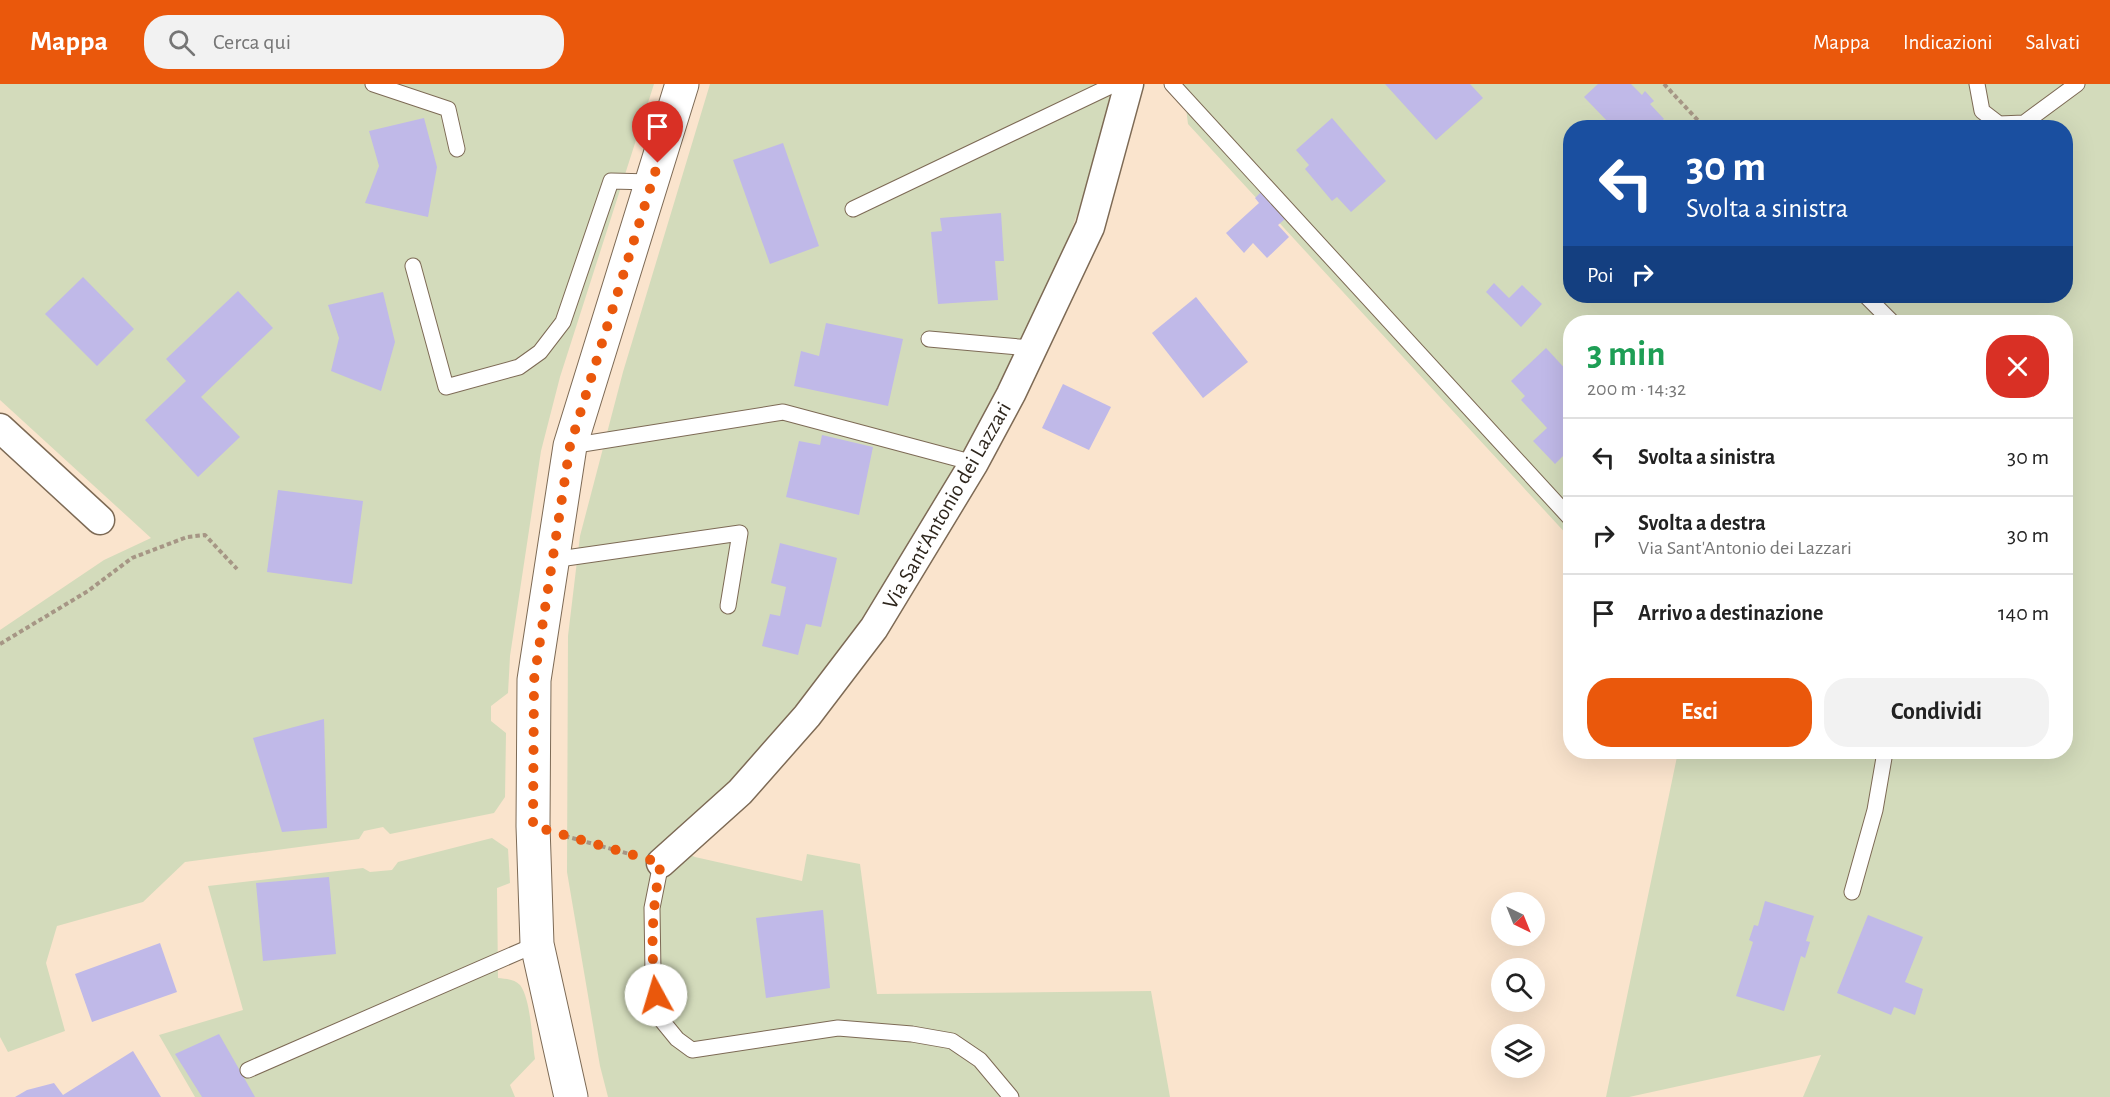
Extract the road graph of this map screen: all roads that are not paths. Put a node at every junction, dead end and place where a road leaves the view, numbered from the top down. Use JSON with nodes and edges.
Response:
{"nodes":[{"id":1,"x":373,"y":84,"type":"edge"},
{"id":2,"x":682,"y":84,"type":"edge"},
{"id":3,"x":1115,"y":84,"type":"edge"},
{"id":4,"x":1129,"y":84,"type":"edge"},
{"id":5,"x":1172,"y":84,"type":"edge"},
{"id":6,"x":1977,"y":84,"type":"edge"},
{"id":7,"x":2077,"y":84,"type":"edge"},
{"id":8,"x":1994,"y":120,"type":"edge"},
{"id":9,"x":2028,"y":120,"type":"edge"},
{"id":10,"x":457,"y":149,"type":"dead end"},
{"id":11,"x":651,"y":182,"type":"junction"},
{"id":12,"x":853,"y":209,"type":"dead end"},
{"id":13,"x":413,"y":266,"type":"dead end"},
{"id":14,"x":1873,"y":303,"type":"edge"},
{"id":15,"x":1885,"y":315,"type":"edge"},
{"id":16,"x":929,"y":339,"type":"dead end"},
{"id":17,"x":1031,"y":348,"type":"junction"},
{"id":18,"x":0,"y":428,"type":"edge"},
{"id":19,"x":570,"y":446,"type":"junction"},
{"id":20,"x":974,"y":464,"type":"junction"},
{"id":21,"x":1563,"y":510,"type":"edge"},
{"id":22,"x":100,"y":520,"type":"dead end"},
{"id":23,"x":552,"y":560,"type":"junction"},
{"id":24,"x":728,"y":606,"type":"dead end"},
{"id":25,"x":1884,"y":759,"type":"edge"},
{"id":26,"x":661,"y":863,"type":"joint"},
{"id":27,"x":1852,"y":892,"type":"dead end"},
{"id":28,"x":537,"y":944,"type":"junction"},
{"id":29,"x":248,"y":1070,"type":"dead end"},
{"id":30,"x":571,"y":1097,"type":"edge"},
{"id":31,"x":1011,"y":1097,"type":"edge"}],
"edges":[{"from":1,"to":10,"type":"lane"},
{"from":2,"to":11,"type":"street"},
{"from":3,"to":12,"type":"lane"},
{"from":4,"to":17,"type":"street","name":"Via Sant'Antonio dei Lazzari"},
{"from":5,"to":21,"type":"lane"},
{"from":6,"to":8,"type":"lane"},
{"from":7,"to":9,"type":"lane"},
{"from":11,"to":13,"type":"lane"},
{"from":11,"to":19,"type":"street"},
{"from":14,"to":15,"type":"lane"},
{"from":16,"to":17,"type":"lane"},
{"from":17,"to":20,"type":"street","name":"Via Sant'Antonio dei Lazzari"},
{"from":18,"to":22,"type":"street"},
{"from":19,"to":20,"type":"lane"},
{"from":19,"to":23,"type":"street"},
{"from":20,"to":26,"type":"street","name":"Via Sant'Antonio dei Lazzari"},
{"from":23,"to":24,"type":"lane"},
{"from":23,"to":28,"type":"street"},
{"from":25,"to":27,"type":"lane"},
{"from":26,"to":31,"type":"lane"},
{"from":28,"to":29,"type":"lane"},
{"from":28,"to":30,"type":"street"}]}
